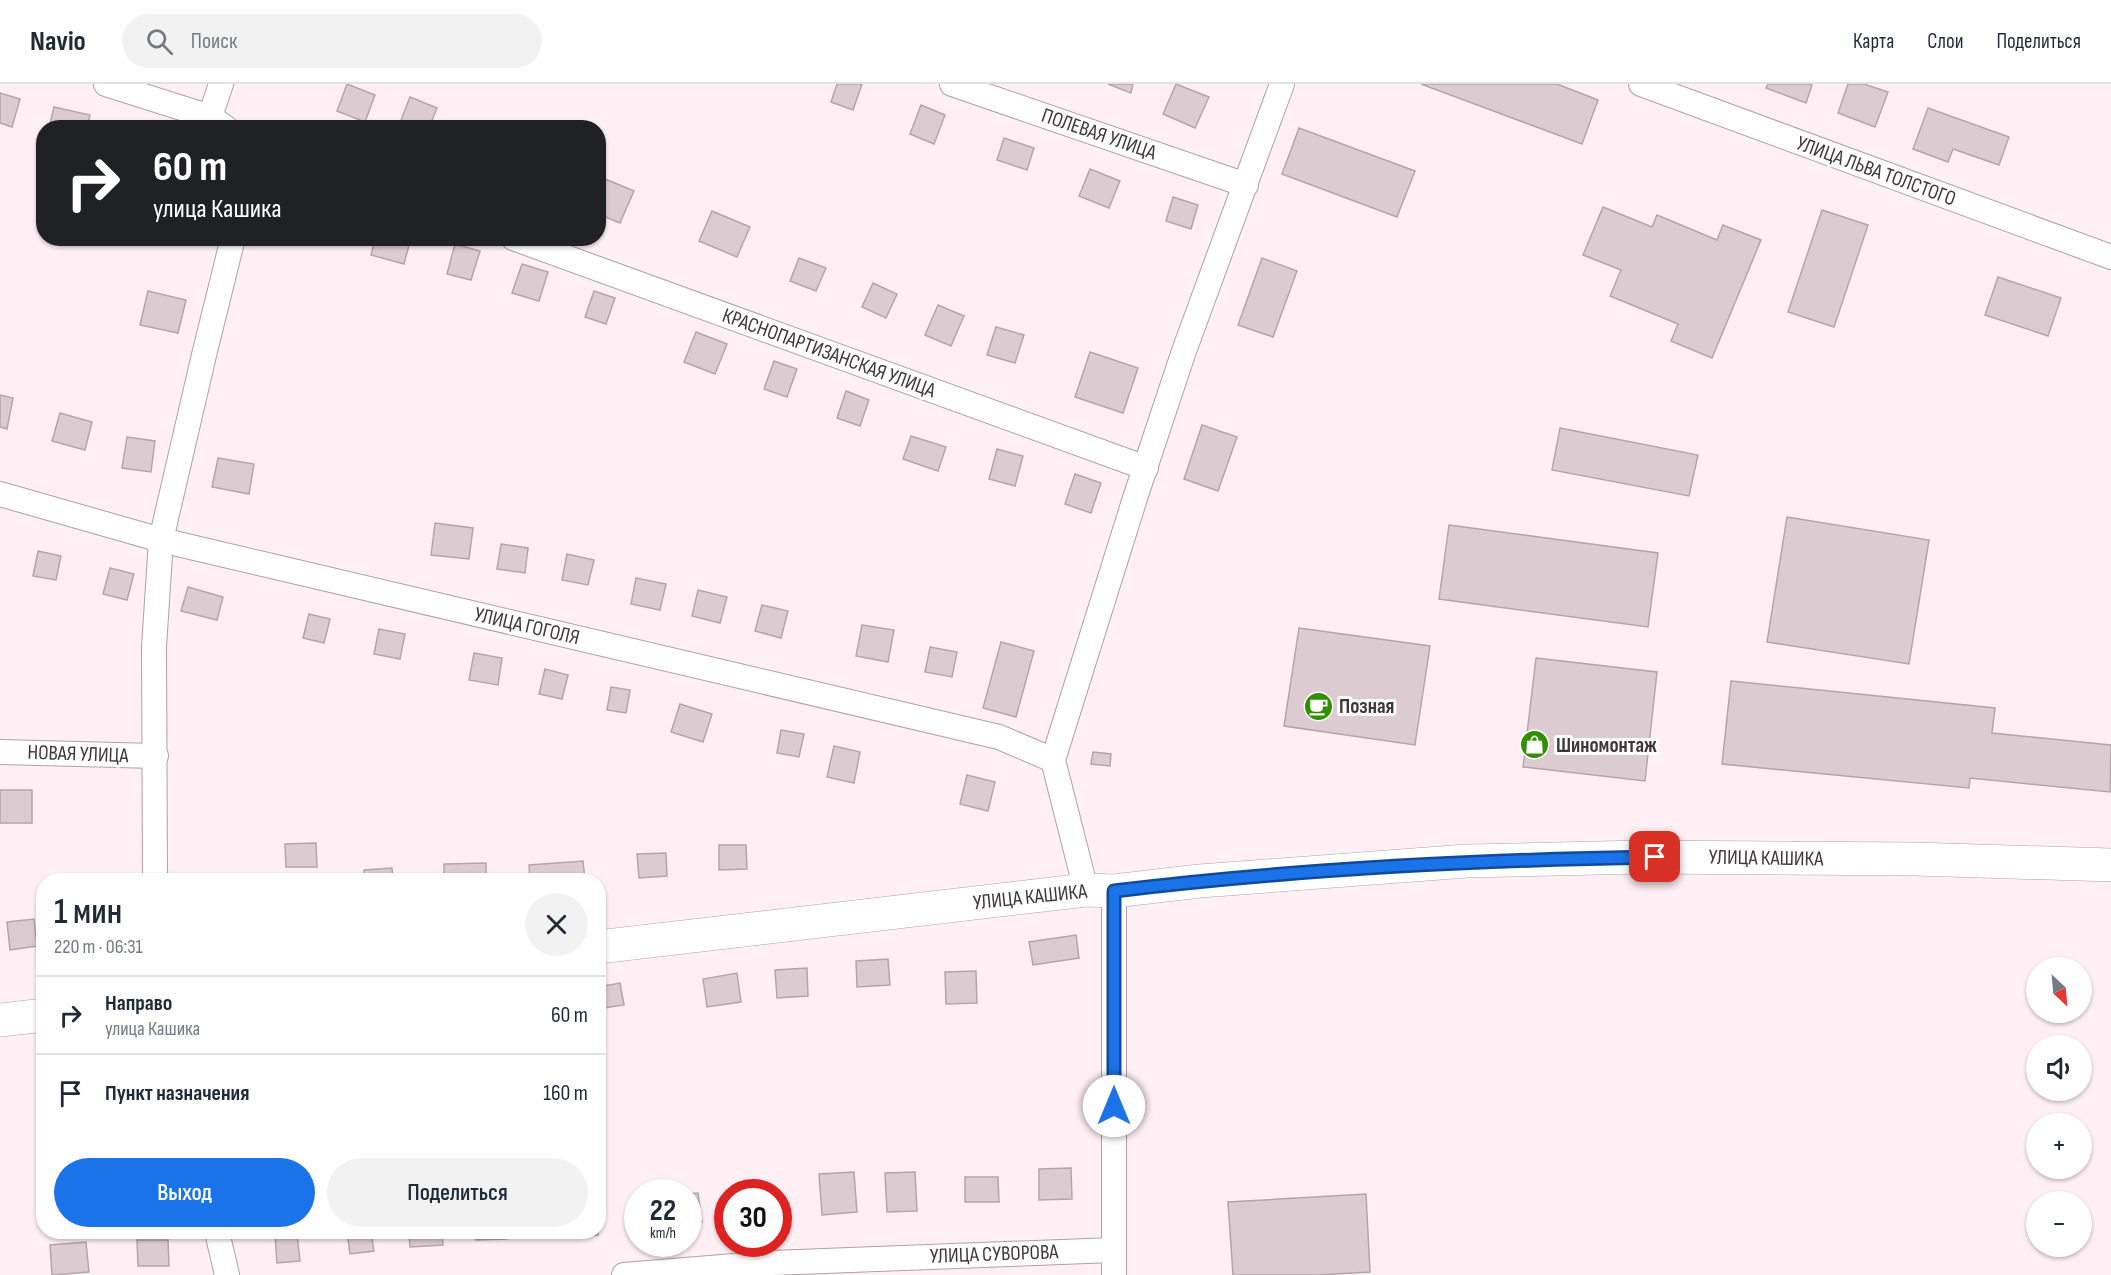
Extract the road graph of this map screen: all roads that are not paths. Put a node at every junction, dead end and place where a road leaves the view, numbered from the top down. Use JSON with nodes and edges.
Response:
{"nodes":[{"id":1,"x":106,"y":84,"type":"edge"},
{"id":2,"x":221,"y":84,"type":"edge"},
{"id":3,"x":952,"y":84,"type":"edge"},
{"id":4,"x":1282,"y":84,"type":"edge"},
{"id":5,"x":1641,"y":84,"type":"edge"},
{"id":6,"x":212,"y":120,"type":"edge"},
{"id":7,"x":218,"y":120,"type":"edge"},
{"id":8,"x":1246,"y":185,"type":"junction"},
{"id":9,"x":231,"y":246,"type":"edge"},
{"id":10,"x":535,"y":246,"type":"edge"},
{"id":11,"x":2111,"y":257,"type":"edge"},
{"id":12,"x":1146,"y":468,"type":"junction"},
{"id":13,"x":0,"y":494,"type":"edge"},
{"id":14,"x":161,"y":540,"type":"junction"},
{"id":15,"x":0,"y":752,"type":"edge"},
{"id":16,"x":156,"y":756,"type":"junction"},
{"id":17,"x":1053,"y":760,"type":"junction"},
{"id":18,"x":2111,"y":865,"type":"edge"},
{"id":19,"x":155,"y":873,"type":"edge"},
{"id":20,"x":1100,"y":890,"type":"junction"},
{"id":21,"x":606,"y":946,"type":"edge"},
{"id":22,"x":36,"y":1015,"type":"edge"},
{"id":23,"x":0,"y":1020,"type":"edge"},
{"id":24,"x":219,"y":1239,"type":"edge"},
{"id":25,"x":1113,"y":1250,"type":"junction"},
{"id":26,"x":227,"y":1275,"type":"edge"},
{"id":27,"x":624,"y":1275,"type":"edge"},
{"id":28,"x":1114,"y":1275,"type":"edge"}],
"edges":[{"from":1,"to":6,"type":"street"},
{"from":2,"to":7,"type":"street"},
{"from":3,"to":8,"type":"street","name":"ПОЛЕВАЯ УЛИЦА"},
{"from":4,"to":8,"type":"street"},
{"from":5,"to":11,"type":"street","name":"УЛИЦА ЛЬВА ТОЛСТОГО"},
{"from":8,"to":12,"type":"street"},
{"from":9,"to":14,"type":"street"},
{"from":10,"to":12,"type":"street","name":"КРАСНОПАРТИЗАНСКАЯ УЛИЦА"},
{"from":12,"to":17,"type":"street"},
{"from":13,"to":14,"type":"street","name":"УЛИЦА ГОГОЛЯ"},
{"from":14,"to":16,"type":"street"},
{"from":14,"to":17,"type":"street","name":"УЛИЦА ГОГОЛЯ"},
{"from":15,"to":16,"type":"street","name":"НОВАЯ УЛИЦА"},
{"from":16,"to":19,"type":"street"},
{"from":17,"to":20,"type":"street"},
{"from":18,"to":20,"type":"highway","name":"УЛИЦА КАШИКА"},
{"from":20,"to":21,"type":"highway","name":"УЛИЦА КАШИКА"},
{"from":20,"to":25,"type":"street"},
{"from":22,"to":23,"type":"highway"},
{"from":24,"to":26,"type":"street"},
{"from":25,"to":27,"type":"street","name":"УЛИЦА СУВОРОВА"},
{"from":25,"to":28,"type":"street"}]}
